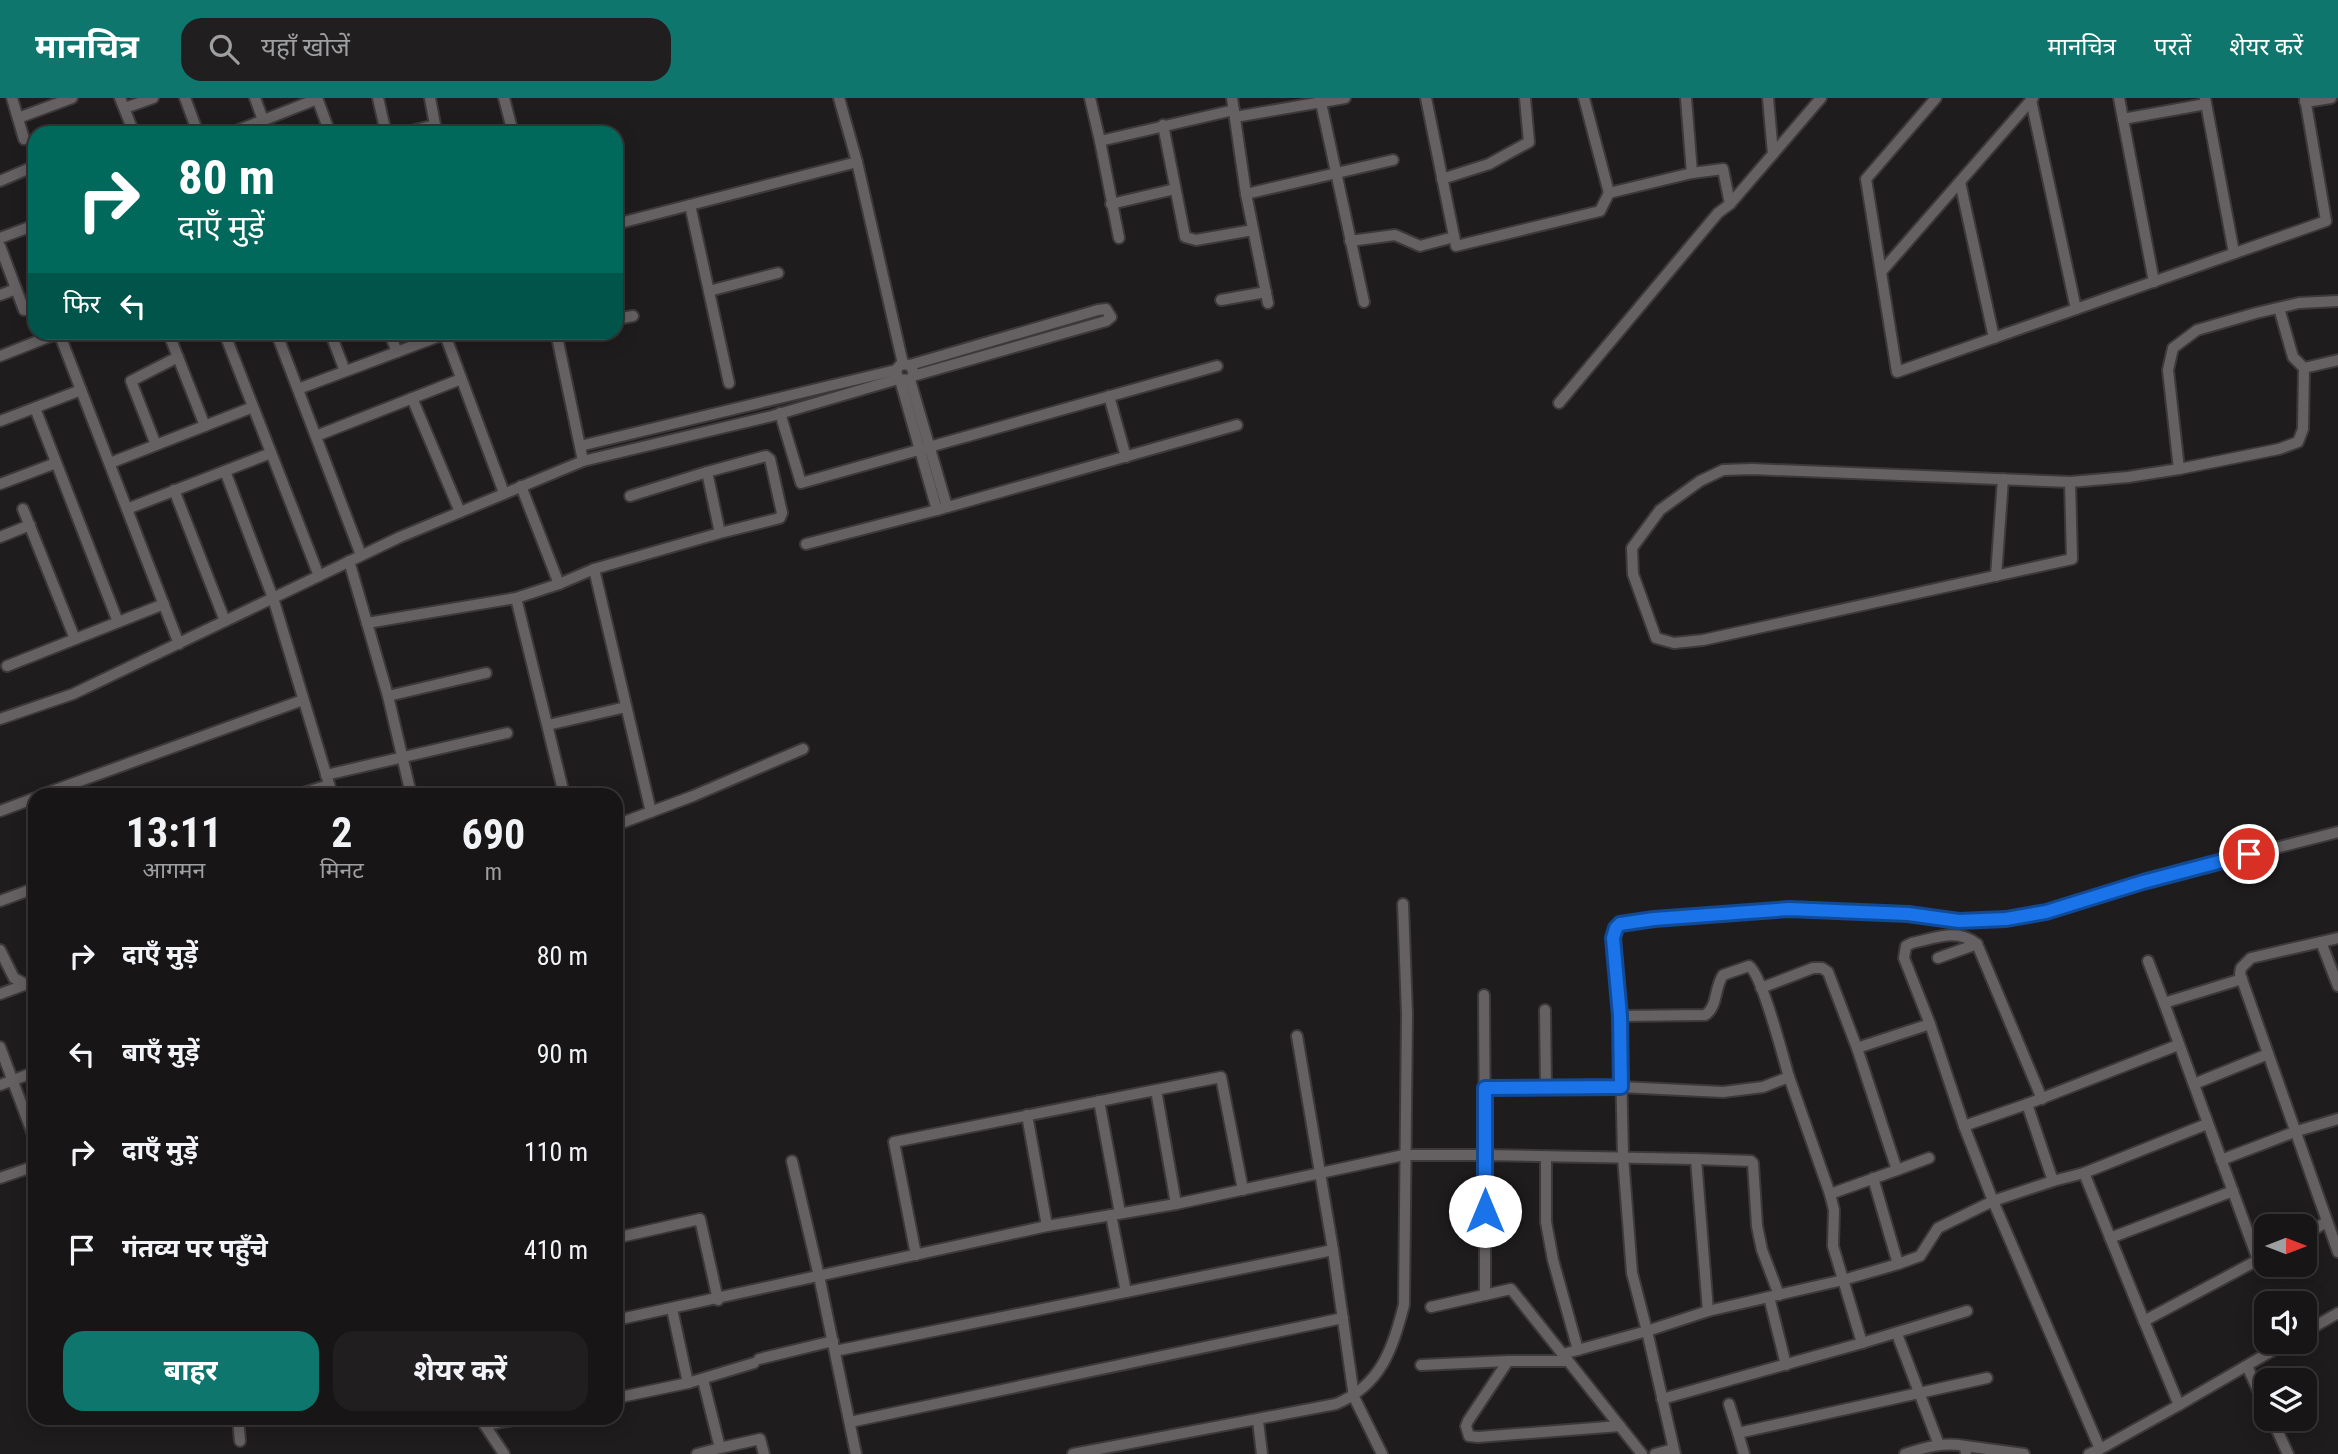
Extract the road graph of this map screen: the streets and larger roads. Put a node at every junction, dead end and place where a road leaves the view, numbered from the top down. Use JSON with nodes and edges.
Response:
{"nodes":[{"id":1,"x":12,"y":98,"type":"edge"},
{"id":2,"x":72,"y":98,"type":"edge"},
{"id":3,"x":153,"y":98,"type":"edge"},
{"id":4,"x":185,"y":98,"type":"edge"},
{"id":5,"x":255,"y":98,"type":"edge"},
{"id":6,"x":317,"y":98,"type":"edge"},
{"id":7,"x":378,"y":98,"type":"edge"},
{"id":8,"x":429,"y":98,"type":"edge"},
{"id":9,"x":504,"y":98,"type":"edge"},
{"id":10,"x":839,"y":98,"type":"edge"},
{"id":11,"x":1090,"y":98,"type":"edge"},
{"id":12,"x":1345,"y":98,"type":"edge"},
{"id":13,"x":1426,"y":98,"type":"edge"},
{"id":14,"x":1525,"y":98,"type":"edge"},
{"id":15,"x":1584,"y":98,"type":"edge"},
{"id":16,"x":1686,"y":98,"type":"edge"},
{"id":17,"x":1768,"y":98,"type":"edge"},
{"id":18,"x":1821,"y":98,"type":"edge"},
{"id":19,"x":1936,"y":98,"type":"edge"},
{"id":20,"x":2119,"y":98,"type":"edge"},
{"id":21,"x":2331,"y":98,"type":"edge"},
{"id":22,"x":1320,"y":99,"type":"edge"},
{"id":23,"x":2032,"y":99,"type":"edge"},
{"id":24,"x":2305,"y":100,"type":"edge"},
{"id":25,"x":2206,"y":101,"type":"edge"},
{"id":26,"x":123,"y":103,"type":"edge"},
{"id":27,"x":1234,"y":108,"type":"edge"},
{"id":28,"x":18,"y":118,"type":"junction"},
{"id":29,"x":2123,"y":119,"type":"junction"},
{"id":30,"x":263,"y":120,"type":"junction"},
{"id":31,"x":1163,"y":125,"type":"junction"},
{"id":32,"x":131,"y":126,"type":"edge"},
{"id":33,"x":195,"y":126,"type":"edge"},
{"id":34,"x":248,"y":126,"type":"edge"},
{"id":35,"x":327,"y":126,"type":"edge"},
{"id":36,"x":384,"y":126,"type":"edge"},
{"id":37,"x":435,"y":126,"type":"edge"},
{"id":38,"x":511,"y":126,"type":"edge"},
{"id":39,"x":23,"y":139,"type":"dead end"},
{"id":40,"x":1100,"y":141,"type":"junction"},
{"id":41,"x":1773,"y":154,"type":"junction"},
{"id":42,"x":1393,"y":160,"type":"dead end"},
{"id":43,"x":857,"y":162,"type":"junction"},
{"id":44,"x":28,"y":169,"type":"edge"},
{"id":45,"x":1337,"y":171,"type":"junction"},
{"id":46,"x":1692,"y":173,"type":"junction"},
{"id":47,"x":1442,"y":179,"type":"junction"},
{"id":48,"x":0,"y":181,"type":"edge"},
{"id":49,"x":1960,"y":182,"type":"junction"},
{"id":50,"x":1175,"y":189,"type":"junction"},
{"id":51,"x":1609,"y":193,"type":"junction"},
{"id":52,"x":1246,"y":194,"type":"junction"},
{"id":53,"x":1111,"y":204,"type":"junction"},
{"id":54,"x":1730,"y":204,"type":"junction"},
{"id":55,"x":691,"y":205,"type":"junction"},
{"id":56,"x":2332,"y":220,"type":"edge"},
{"id":57,"x":623,"y":222,"type":"edge"},
{"id":58,"x":28,"y":228,"type":"edge"},
{"id":59,"x":1253,"y":230,"type":"junction"},
{"id":60,"x":1454,"y":237,"type":"junction"},
{"id":61,"x":0,"y":238,"type":"edge"},
{"id":62,"x":1119,"y":238,"type":"dead end"},
{"id":63,"x":1350,"y":241,"type":"junction"},
{"id":64,"x":0,"y":246,"type":"edge"},
{"id":65,"x":2234,"y":253,"type":"junction"},
{"id":66,"x":1881,"y":272,"type":"junction"},
{"id":67,"x":778,"y":274,"type":"dead end"},
{"id":68,"x":2154,"y":282,"type":"junction"},
{"id":69,"x":16,"y":289,"type":"junction"},
{"id":70,"x":709,"y":291,"type":"junction"},
{"id":71,"x":0,"y":295,"type":"edge"},
{"id":72,"x":1221,"y":300,"type":"dead end"},
{"id":73,"x":2338,"y":300,"type":"edge"},
{"id":74,"x":1364,"y":302,"type":"dead end"},
{"id":75,"x":2278,"y":308,"type":"junction"},
{"id":76,"x":2076,"y":309,"type":"junction"},
{"id":77,"x":24,"y":310,"type":"dead end"},
{"id":78,"x":633,"y":316,"type":"dead end"},
{"id":79,"x":623,"y":318,"type":"edge"},
{"id":80,"x":1050,"y":324,"type":"junction"},
{"id":81,"x":1053,"y":336,"type":"junction"},
{"id":82,"x":1994,"y":338,"type":"junction"},
{"id":83,"x":42,"y":340,"type":"edge"},
{"id":84,"x":63,"y":340,"type":"edge"},
{"id":85,"x":172,"y":340,"type":"edge"},
{"id":86,"x":228,"y":340,"type":"edge"},
{"id":87,"x":279,"y":340,"type":"edge"},
{"id":88,"x":333,"y":340,"type":"edge"},
{"id":89,"x":392,"y":340,"type":"edge"},
{"id":90,"x":427,"y":340,"type":"edge"},
{"id":91,"x":447,"y":340,"type":"edge"},
{"id":92,"x":558,"y":340,"type":"edge"},
{"id":93,"x":397,"y":352,"type":"junction"},
{"id":94,"x":0,"y":356,"type":"edge"},
{"id":95,"x":178,"y":356,"type":"junction"},
{"id":96,"x":2338,"y":360,"type":"edge"},
{"id":97,"x":1217,"y":366,"type":"dead end"},
{"id":98,"x":2304,"y":368,"type":"junction"},
{"id":99,"x":345,"y":372,"type":"junction"},
{"id":100,"x":904,"y":373,"type":"junction"},
{"id":101,"x":461,"y":379,"type":"junction"},
{"id":102,"x":729,"y":383,"type":"dead end"},
{"id":103,"x":298,"y":389,"type":"junction"},
{"id":104,"x":81,"y":390,"type":"junction"},
{"id":105,"x":1109,"y":396,"type":"junction"},
{"id":106,"x":412,"y":398,"type":"junction"},
{"id":107,"x":1559,"y":403,"type":"dead end"},
{"id":108,"x":253,"y":407,"type":"junction"},
{"id":109,"x":35,"y":408,"type":"junction"},
{"id":110,"x":780,"y":413,"type":"junction"},
{"id":111,"x":0,"y":421,"type":"edge"},
{"id":112,"x":1237,"y":425,"type":"dead end"},
{"id":113,"x":205,"y":426,"type":"junction"},
{"id":114,"x":316,"y":436,"type":"junction"},
{"id":115,"x":156,"y":445,"type":"junction"},
{"id":116,"x":580,"y":446,"type":"junction"},
{"id":117,"x":925,"y":449,"type":"junction"},
{"id":118,"x":271,"y":453,"type":"junction"},
{"id":119,"x":1126,"y":457,"type":"junction"},
{"id":120,"x":583,"y":461,"type":"junction"},
{"id":121,"x":56,"y":463,"type":"junction"},
{"id":122,"x":110,"y":463,"type":"junction"},
{"id":123,"x":2179,"y":469,"type":"junction"},
{"id":124,"x":225,"y":471,"type":"junction"},
{"id":125,"x":707,"y":472,"type":"junction"},
{"id":126,"x":2003,"y":479,"type":"junction"},
{"id":127,"x":2070,"y":482,"type":"junction"},
{"id":128,"x":0,"y":484,"type":"edge"},
{"id":129,"x":522,"y":486,"type":"junction"},
{"id":130,"x":174,"y":491,"type":"junction"},
{"id":131,"x":504,"y":494,"type":"junction"},
{"id":132,"x":630,"y":496,"type":"dead end"},
{"id":133,"x":23,"y":509,"type":"dead end"},
{"id":134,"x":127,"y":509,"type":"junction"},
{"id":135,"x":942,"y":509,"type":"junction"},
{"id":136,"x":460,"y":512,"type":"junction"},
{"id":137,"x":30,"y":525,"type":"junction"},
{"id":138,"x":720,"y":533,"type":"junction"},
{"id":139,"x":0,"y":537,"type":"edge"},
{"id":140,"x":806,"y":544,"type":"dead end"},
{"id":141,"x":361,"y":555,"type":"junction"},
{"id":142,"x":349,"y":561,"type":"junction"},
{"id":143,"x":594,"y":569,"type":"junction"},
{"id":144,"x":319,"y":576,"type":"junction"},
{"id":145,"x":1996,"y":576,"type":"junction"},
{"id":146,"x":559,"y":584,"type":"junction"},
{"id":147,"x":273,"y":598,"type":"junction"},
{"id":148,"x":516,"y":598,"type":"junction"},
{"id":149,"x":164,"y":604,"type":"junction"},
{"id":150,"x":225,"y":621,"type":"junction"},
{"id":151,"x":118,"y":622,"type":"junction"},
{"id":152,"x":367,"y":624,"type":"junction"},
{"id":153,"x":75,"y":639,"type":"junction"},
{"id":154,"x":179,"y":644,"type":"junction"},
{"id":155,"x":7,"y":666,"type":"dead end"},
{"id":156,"x":486,"y":673,"type":"dead end"},
{"id":157,"x":388,"y":696,"type":"junction"},
{"id":158,"x":303,"y":700,"type":"junction"},
{"id":159,"x":626,"y":706,"type":"junction"},
{"id":160,"x":0,"y":719,"type":"edge"},
{"id":161,"x":548,"y":725,"type":"junction"},
{"id":162,"x":507,"y":733,"type":"dead end"},
{"id":163,"x":803,"y":749,"type":"dead end"},
{"id":164,"x":401,"y":756,"type":"junction"},
{"id":165,"x":329,"y":785,"type":"edge"},
{"id":166,"x":61,"y":788,"type":"edge"},
{"id":167,"x":409,"y":788,"type":"edge"},
{"id":168,"x":563,"y":788,"type":"edge"},
{"id":169,"x":28,"y":801,"type":"edge"},
{"id":170,"x":0,"y":811,"type":"edge"},
{"id":171,"x":651,"y":812,"type":"junction"},
{"id":172,"x":623,"y":822,"type":"edge"},
{"id":173,"x":2338,"y":832,"type":"edge"},
{"id":174,"x":28,"y":891,"type":"edge"},
{"id":175,"x":0,"y":901,"type":"edge"},
{"id":176,"x":1403,"y":904,"type":"dead end"},
{"id":177,"x":2338,"y":938,"type":"edge"},
{"id":178,"x":2321,"y":942,"type":"junction"},
{"id":179,"x":1977,"y":944,"type":"junction"},
{"id":180,"x":0,"y":950,"type":"edge"},
{"id":181,"x":1938,"y":958,"type":"dead end"},
{"id":182,"x":2148,"y":961,"type":"dead end"},
{"id":183,"x":4,"y":969,"type":"edge"},
{"id":184,"x":2242,"y":979,"type":"junction"},
{"id":185,"x":28,"y":982,"type":"edge"},
{"id":186,"x":28,"y":984,"type":"edge"},
{"id":187,"x":2338,"y":986,"type":"edge"},
{"id":188,"x":1762,"y":988,"type":"junction"},
{"id":189,"x":0,"y":994,"type":"edge"},
{"id":190,"x":1484,"y":995,"type":"dead end"},
{"id":191,"x":2164,"y":1003,"type":"junction"},
{"id":192,"x":1545,"y":1010,"type":"dead end"},
{"id":193,"x":1620,"y":1016,"type":"junction"},
{"id":194,"x":1930,"y":1024,"type":"junction"},
{"id":195,"x":1297,"y":1036,"type":"dead end"},
{"id":196,"x":2178,"y":1045,"type":"junction"},
{"id":197,"x":0,"y":1046,"type":"edge"},
{"id":198,"x":1857,"y":1048,"type":"junction"},
{"id":199,"x":2268,"y":1054,"type":"junction"},
{"id":200,"x":28,"y":1074,"type":"edge"},
{"id":201,"x":1789,"y":1077,"type":"junction"},
{"id":202,"x":12,"y":1080,"type":"junction"},
{"id":203,"x":2194,"y":1084,"type":"junction"},
{"id":204,"x":0,"y":1085,"type":"edge"},
{"id":205,"x":1621,"y":1087,"type":"junction"},
{"id":206,"x":1485,"y":1088,"type":"junction"},
{"id":207,"x":1546,"y":1089,"type":"junction"},
{"id":208,"x":1156,"y":1090,"type":"junction"},
{"id":209,"x":2042,"y":1099,"type":"junction"},
{"id":210,"x":1099,"y":1101,"type":"junction"},
{"id":211,"x":2027,"y":1104,"type":"junction"},
{"id":212,"x":1027,"y":1115,"type":"junction"},
{"id":213,"x":2338,"y":1119,"type":"edge"},
{"id":214,"x":28,"y":1122,"type":"edge"},
{"id":215,"x":2207,"y":1124,"type":"junction"},
{"id":216,"x":1964,"y":1126,"type":"junction"},
{"id":217,"x":2297,"y":1131,"type":"junction"},
{"id":218,"x":1404,"y":1155,"type":"junction"},
{"id":219,"x":1485,"y":1155,"type":"junction"},
{"id":220,"x":1546,"y":1157,"type":"junction"},
{"id":221,"x":1623,"y":1157,"type":"junction"},
{"id":222,"x":1929,"y":1158,"type":"dead end"},
{"id":223,"x":1696,"y":1159,"type":"junction"},
{"id":224,"x":2221,"y":1160,"type":"junction"},
{"id":225,"x":792,"y":1161,"type":"dead end"},
{"id":226,"x":28,"y":1168,"type":"edge"},
{"id":227,"x":1897,"y":1170,"type":"junction"},
{"id":228,"x":1320,"y":1173,"type":"junction"},
{"id":229,"x":2084,"y":1173,"type":"junction"},
{"id":230,"x":0,"y":1178,"type":"edge"},
{"id":231,"x":1873,"y":1178,"type":"junction"},
{"id":232,"x":2053,"y":1181,"type":"junction"},
{"id":233,"x":1243,"y":1190,"type":"junction"},
{"id":234,"x":2233,"y":1191,"type":"junction"},
{"id":235,"x":1830,"y":1194,"type":"junction"},
{"id":236,"x":1993,"y":1201,"type":"junction"},
{"id":237,"x":1176,"y":1204,"type":"junction"},
{"id":238,"x":1116,"y":1214,"type":"junction"},
{"id":239,"x":2328,"y":1222,"type":"junction"},
{"id":240,"x":1047,"y":1226,"type":"junction"},
{"id":241,"x":2317,"y":1228,"type":"edge"},
{"id":242,"x":623,"y":1236,"type":"edge"},
{"id":243,"x":2110,"y":1238,"type":"junction"},
{"id":244,"x":2254,"y":1239,"type":"edge"},
{"id":245,"x":1333,"y":1250,"type":"junction"},
{"id":246,"x":2338,"y":1252,"type":"edge"},
{"id":247,"x":916,"y":1255,"type":"junction"},
{"id":248,"x":2254,"y":1261,"type":"edge"},
{"id":249,"x":1898,"y":1264,"type":"junction"},
{"id":250,"x":819,"y":1276,"type":"junction"},
{"id":251,"x":1843,"y":1280,"type":"junction"},
{"id":252,"x":1126,"y":1292,"type":"junction"},
{"id":253,"x":1485,"y":1295,"type":"junction"},
{"id":254,"x":1774,"y":1296,"type":"junction"},
{"id":255,"x":718,"y":1300,"type":"junction"},
{"id":256,"x":1431,"y":1307,"type":"dead end"},
{"id":257,"x":672,"y":1309,"type":"junction"},
{"id":258,"x":1707,"y":1311,"type":"junction"},
{"id":259,"x":1968,"y":1311,"type":"dead end"},
{"id":260,"x":2338,"y":1313,"type":"edge"},
{"id":261,"x":1343,"y":1318,"type":"junction"},
{"id":262,"x":623,"y":1319,"type":"edge"},
{"id":263,"x":2144,"y":1321,"type":"junction"},
{"id":264,"x":2317,"y":1325,"type":"edge"},
{"id":265,"x":1647,"y":1331,"type":"junction"},
{"id":266,"x":1897,"y":1334,"type":"junction"},
{"id":267,"x":1862,"y":1343,"type":"junction"},
{"id":268,"x":834,"y":1346,"type":"junction"},
{"id":269,"x":1578,"y":1350,"type":"junction"},
{"id":270,"x":2267,"y":1354,"type":"edge"},
{"id":271,"x":1566,"y":1358,"type":"junction"},
{"id":272,"x":1508,"y":1361,"type":"junction"},
{"id":273,"x":1422,"y":1365,"type":"dead end"},
{"id":274,"x":1786,"y":1365,"type":"junction"},
{"id":275,"x":2247,"y":1366,"type":"junction"},
{"id":276,"x":1987,"y":1378,"type":"dead end"},
{"id":277,"x":703,"y":1380,"type":"junction"},
{"id":278,"x":2254,"y":1381,"type":"edge"},
{"id":279,"x":688,"y":1383,"type":"junction"},
{"id":280,"x":1918,"y":1393,"type":"junction"},
{"id":281,"x":623,"y":1397,"type":"edge"},
{"id":282,"x":1354,"y":1397,"type":"junction"},
{"id":283,"x":1662,"y":1399,"type":"junction"},
{"id":284,"x":1729,"y":1404,"type":"dead end"},
{"id":285,"x":2179,"y":1405,"type":"junction"},
{"id":286,"x":1258,"y":1421,"type":"junction"},
{"id":287,"x":850,"y":1422,"type":"junction"},
{"id":288,"x":239,"y":1425,"type":"edge"},
{"id":289,"x":485,"y":1425,"type":"edge"},
{"id":290,"x":1620,"y":1426,"type":"junction"},
{"id":291,"x":2277,"y":1431,"type":"edge"},
{"id":292,"x":1738,"y":1433,"type":"junction"},
{"id":293,"x":240,"y":1441,"type":"dead end"},
{"id":294,"x":1939,"y":1445,"type":"junction"},
{"id":295,"x":720,"y":1448,"type":"junction"},
{"id":296,"x":2100,"y":1449,"type":"junction"},
{"id":297,"x":1966,"y":1450,"type":"edge"},
{"id":298,"x":1674,"y":1451,"type":"edge"},
{"id":299,"x":504,"y":1454,"type":"edge"},
{"id":300,"x":697,"y":1454,"type":"edge"},
{"id":301,"x":764,"y":1454,"type":"edge"},
{"id":302,"x":856,"y":1454,"type":"edge"},
{"id":303,"x":1073,"y":1454,"type":"edge"},
{"id":304,"x":1262,"y":1454,"type":"edge"},
{"id":305,"x":1382,"y":1454,"type":"edge"},
{"id":306,"x":1642,"y":1454,"type":"edge"},
{"id":307,"x":1655,"y":1454,"type":"edge"},
{"id":308,"x":1744,"y":1454,"type":"edge"},
{"id":309,"x":1905,"y":1454,"type":"edge"},
{"id":310,"x":2024,"y":1454,"type":"edge"},
{"id":311,"x":2089,"y":1454,"type":"edge"},
{"id":312,"x":2288,"y":1454,"type":"edge"}],
"edges":[{"from":1,"to":28,"type":"street"},
{"from":2,"to":28,"type":"street"},
{"from":3,"to":26,"type":"street"},
{"from":4,"to":33,"type":"street"},
{"from":5,"to":30,"type":"street"},
{"from":6,"to":30,"type":"street"},
{"from":6,"to":35,"type":"street"},
{"from":7,"to":36,"type":"street"},
{"from":8,"to":37,"type":"street"},
{"from":9,"to":38,"type":"street"},
{"from":10,"to":43,"type":"street"},
{"from":11,"to":40,"type":"street"},
{"from":12,"to":22,"type":"street"},
{"from":13,"to":47,"type":"street"},
{"from":14,"to":47,"type":"street"},
{"from":15,"to":51,"type":"street"},
{"from":16,"to":46,"type":"street"},
{"from":17,"to":41,"type":"street"},
{"from":18,"to":41,"type":"street"},
{"from":19,"to":66,"type":"street"},
{"from":20,"to":29,"type":"street"},
{"from":21,"to":24,"type":"street"},
{"from":22,"to":27,"type":"street"},
{"from":22,"to":45,"type":"street"},
{"from":23,"to":49,"type":"street"},
{"from":23,"to":76,"type":"street"},
{"from":24,"to":56,"type":"street"},
{"from":25,"to":29,"type":"street"},
{"from":25,"to":65,"type":"street"},
{"from":26,"to":32,"type":"street"},
{"from":27,"to":31,"type":"street"},
{"from":27,"to":52,"type":"street"},
{"from":28,"to":39,"type":"street"},
{"from":29,"to":68,"type":"street"},
{"from":30,"to":34,"type":"street"},
{"from":31,"to":40,"type":"street"},
{"from":31,"to":50,"type":"street"},
{"from":40,"to":53,"type":"street"},
{"from":41,"to":54,"type":"street"},
{"from":42,"to":45,"type":"street"},
{"from":43,"to":55,"type":"street"},
{"from":43,"to":100,"type":"street"},
{"from":44,"to":48,"type":"street"},
{"from":45,"to":52,"type":"street"},
{"from":45,"to":63,"type":"street"},
{"from":46,"to":51,"type":"street"},
{"from":46,"to":54,"type":"street"},
{"from":47,"to":60,"type":"street"},
{"from":49,"to":66,"type":"street"},
{"from":49,"to":82,"type":"street"},
{"from":50,"to":53,"type":"street"},
{"from":50,"to":59,"type":"street"},
{"from":51,"to":60,"type":"street"},
{"from":52,"to":59,"type":"street"},
{"from":53,"to":62,"type":"street"},
{"from":54,"to":107,"type":"street"},
{"from":55,"to":57,"type":"street"},
{"from":55,"to":70,"type":"street"},
{"from":56,"to":65,"type":"street"},
{"from":58,"to":61,"type":"street"},
{"from":59,"to":72,"type":"street"},
{"from":60,"to":63,"type":"street"},
{"from":63,"to":74,"type":"street"},
{"from":64,"to":69,"type":"street"},
{"from":65,"to":68,"type":"street"},
{"from":66,"to":82,"type":"street"},
{"from":67,"to":70,"type":"street"},
{"from":68,"to":76,"type":"street"},
{"from":69,"to":71,"type":"street"},
{"from":69,"to":77,"type":"street"},
{"from":70,"to":102,"type":"street"},
{"from":73,"to":75,"type":"street"},
{"from":75,"to":98,"type":"street"},
{"from":75,"to":123,"type":"street"},
{"from":76,"to":82,"type":"street"},
{"from":78,"to":79,"type":"street"},
{"from":80,"to":81,"type":"street"},
{"from":80,"to":81,"type":"street"},
{"from":80,"to":100,"type":"street"},
{"from":81,"to":100,"type":"street"},
{"from":83,"to":94,"type":"street"},
{"from":84,"to":104,"type":"street"},
{"from":85,"to":95,"type":"street"},
{"from":86,"to":108,"type":"street"},
{"from":87,"to":103,"type":"street"},
{"from":88,"to":99,"type":"street"},
{"from":89,"to":93,"type":"street"},
{"from":90,"to":93,"type":"street"},
{"from":91,"to":101,"type":"street"},
{"from":92,"to":116,"type":"street"},
{"from":93,"to":99,"type":"street"},
{"from":95,"to":113,"type":"street"},
{"from":95,"to":115,"type":"street"},
{"from":96,"to":98,"type":"street"},
{"from":97,"to":105,"type":"street"},
{"from":98,"to":123,"type":"street"},
{"from":99,"to":103,"type":"street"},
{"from":100,"to":110,"type":"street"},
{"from":100,"to":116,"type":"street"},
{"from":100,"to":117,"type":"street"},
{"from":101,"to":106,"type":"street"},
{"from":101,"to":131,"type":"street"},
{"from":103,"to":114,"type":"street"},
{"from":104,"to":109,"type":"street"},
{"from":104,"to":122,"type":"street"},
{"from":105,"to":117,"type":"street"},
{"from":105,"to":119,"type":"street"},
{"from":106,"to":114,"type":"street"},
{"from":106,"to":136,"type":"street"},
{"from":108,"to":113,"type":"street"},
{"from":108,"to":118,"type":"street"},
{"from":109,"to":111,"type":"street"},
{"from":109,"to":121,"type":"street"},
{"from":110,"to":117,"type":"street"},
{"from":110,"to":120,"type":"street"},
{"from":112,"to":119,"type":"street"},
{"from":113,"to":115,"type":"street"},
{"from":114,"to":141,"type":"street"},
{"from":115,"to":122,"type":"street"},
{"from":116,"to":120,"type":"street"},
{"from":117,"to":135,"type":"street"},
{"from":118,"to":124,"type":"street"},
{"from":118,"to":144,"type":"street"},
{"from":119,"to":135,"type":"street"},
{"from":120,"to":129,"type":"street"},
{"from":121,"to":128,"type":"street"},
{"from":121,"to":151,"type":"street"},
{"from":122,"to":134,"type":"street"},
{"from":123,"to":127,"type":"street"},
{"from":124,"to":130,"type":"street"},
{"from":124,"to":147,"type":"street"},
{"from":125,"to":132,"type":"street"},
{"from":125,"to":138,"type":"street"},
{"from":125,"to":138,"type":"street"},
{"from":126,"to":127,"type":"street"},
{"from":126,"to":145,"type":"street"},
{"from":126,"to":145,"type":"street"},
{"from":127,"to":145,"type":"street"},
{"from":129,"to":131,"type":"street"},
{"from":129,"to":146,"type":"street"},
{"from":130,"to":134,"type":"street"},
{"from":130,"to":150,"type":"street"},
{"from":131,"to":136,"type":"street"},
{"from":133,"to":137,"type":"street"},
{"from":134,"to":149,"type":"street"},
{"from":135,"to":140,"type":"street"},
{"from":136,"to":141,"type":"street"},
{"from":137,"to":139,"type":"street"},
{"from":137,"to":153,"type":"street"},
{"from":138,"to":143,"type":"street"},
{"from":141,"to":142,"type":"street"},
{"from":142,"to":144,"type":"street"},
{"from":142,"to":152,"type":"street"},
{"from":143,"to":146,"type":"street"},
{"from":143,"to":159,"type":"street"},
{"from":144,"to":147,"type":"street"},
{"from":146,"to":148,"type":"street"},
{"from":147,"to":150,"type":"street"},
{"from":147,"to":158,"type":"street"},
{"from":148,"to":152,"type":"street"},
{"from":148,"to":161,"type":"street"},
{"from":149,"to":151,"type":"street"},
{"from":149,"to":154,"type":"street"},
{"from":150,"to":154,"type":"street"},
{"from":151,"to":153,"type":"street"},
{"from":152,"to":157,"type":"street"},
{"from":153,"to":155,"type":"street"},
{"from":154,"to":160,"type":"street"},
{"from":156,"to":157,"type":"street"},
{"from":157,"to":164,"type":"street"},
{"from":158,"to":165,"type":"street"},
{"from":158,"to":166,"type":"street"},
{"from":159,"to":161,"type":"street"},
{"from":159,"to":171,"type":"street"},
{"from":161,"to":168,"type":"street"},
{"from":162,"to":164,"type":"street"},
{"from":163,"to":171,"type":"street"},
{"from":164,"to":165,"type":"street"},
{"from":164,"to":167,"type":"street"},
{"from":169,"to":170,"type":"street"},
{"from":171,"to":172,"type":"street"},
{"from":173,"to":193,"type":"street"},
{"from":174,"to":175,"type":"street"},
{"from":176,"to":218,"type":"street"},
{"from":177,"to":178,"type":"street"},
{"from":178,"to":184,"type":"street"},
{"from":178,"to":187,"type":"street"},
{"from":179,"to":181,"type":"street"},
{"from":179,"to":194,"type":"street"},
{"from":179,"to":209,"type":"street"},
{"from":180,"to":183,"type":"street"},
{"from":182,"to":191,"type":"street"},
{"from":183,"to":185,"type":"street"},
{"from":184,"to":191,"type":"street"},
{"from":184,"to":199,"type":"street"},
{"from":186,"to":189,"type":"street"},
{"from":188,"to":193,"type":"street"},
{"from":188,"to":198,"type":"street"},
{"from":188,"to":201,"type":"street"},
{"from":190,"to":206,"type":"street"},
{"from":191,"to":196,"type":"street"},
{"from":192,"to":207,"type":"street"},
{"from":193,"to":205,"type":"street"},
{"from":194,"to":198,"type":"street"},
{"from":194,"to":216,"type":"street"},
{"from":195,"to":228,"type":"street"},
{"from":196,"to":203,"type":"street"},
{"from":196,"to":209,"type":"street"},
{"from":197,"to":202,"type":"street"},
{"from":198,"to":227,"type":"street"},
{"from":199,"to":203,"type":"street"},
{"from":199,"to":217,"type":"street"},
{"from":200,"to":202,"type":"street"},
{"from":201,"to":205,"type":"street"},
{"from":201,"to":235,"type":"street"},
{"from":202,"to":204,"type":"street"},
{"from":202,"to":214,"type":"street"},
{"from":203,"to":215,"type":"street"},
{"from":205,"to":207,"type":"street"},
{"from":205,"to":221,"type":"street"},
{"from":206,"to":207,"type":"street"},
{"from":206,"to":219,"type":"street"},
{"from":208,"to":210,"type":"street"},
{"from":208,"to":233,"type":"street"},
{"from":208,"to":237,"type":"street"},
{"from":209,"to":211,"type":"street"},
{"from":210,"to":212,"type":"street"},
{"from":210,"to":238,"type":"street"},
{"from":211,"to":216,"type":"street"},
{"from":211,"to":232,"type":"street"},
{"from":212,"to":240,"type":"street"},
{"from":212,"to":247,"type":"street"},
{"from":213,"to":217,"type":"street"},
{"from":215,"to":224,"type":"street"},
{"from":215,"to":229,"type":"street"},
{"from":216,"to":236,"type":"street"},
{"from":217,"to":224,"type":"street"},
{"from":217,"to":239,"type":"street"},
{"from":218,"to":219,"type":"street"},
{"from":218,"to":228,"type":"street"},
{"from":218,"to":282,"type":"street"},
{"from":219,"to":220,"type":"street"},
{"from":219,"to":253,"type":"street"},
{"from":220,"to":221,"type":"street"},
{"from":220,"to":269,"type":"street"},
{"from":221,"to":223,"type":"street"},
{"from":221,"to":265,"type":"street"},
{"from":222,"to":227,"type":"street"},
{"from":223,"to":254,"type":"street"},
{"from":223,"to":258,"type":"street"},
{"from":224,"to":234,"type":"street"},
{"from":225,"to":250,"type":"street"},
{"from":226,"to":230,"type":"street"},
{"from":227,"to":231,"type":"street"},
{"from":228,"to":233,"type":"street"},
{"from":228,"to":245,"type":"street"},
{"from":229,"to":232,"type":"street"},
{"from":229,"to":243,"type":"street"},
{"from":231,"to":235,"type":"street"},
{"from":231,"to":249,"type":"street"},
{"from":232,"to":236,"type":"street"},
{"from":233,"to":237,"type":"street"},
{"from":234,"to":243,"type":"street"},
{"from":234,"to":244,"type":"street"},
{"from":235,"to":251,"type":"street"},
{"from":236,"to":249,"type":"street"},
{"from":236,"to":296,"type":"street"},
{"from":237,"to":238,"type":"street"},
{"from":238,"to":240,"type":"street"},
{"from":238,"to":252,"type":"street"},
{"from":239,"to":241,"type":"street"},
{"from":239,"to":246,"type":"street"},
{"from":240,"to":247,"type":"street"},
{"from":242,"to":255,"type":"street"},
{"from":243,"to":263,"type":"street"},
{"from":245,"to":252,"type":"street"},
{"from":245,"to":261,"type":"street"},
{"from":247,"to":250,"type":"street"},
{"from":248,"to":263,"type":"street"},
{"from":249,"to":251,"type":"street"},
{"from":250,"to":255,"type":"street"},
{"from":250,"to":268,"type":"street"},
{"from":251,"to":254,"type":"street"},
{"from":251,"to":267,"type":"street"},
{"from":252,"to":268,"type":"street"},
{"from":253,"to":256,"type":"street"},
{"from":253,"to":271,"type":"street"},
{"from":254,"to":258,"type":"street"},
{"from":254,"to":274,"type":"street"},
{"from":255,"to":257,"type":"street"},
{"from":257,"to":262,"type":"street"},
{"from":257,"to":279,"type":"street"},
{"from":258,"to":265,"type":"street"},
{"from":259,"to":266,"type":"street"},
{"from":260,"to":264,"type":"street"},
{"from":261,"to":282,"type":"street"},
{"from":261,"to":287,"type":"street"},
{"from":263,"to":285,"type":"street"},
{"from":265,"to":269,"type":"street"},
{"from":265,"to":283,"type":"street"},
{"from":266,"to":267,"type":"street"},
{"from":266,"to":280,"type":"street"},
{"from":267,"to":274,"type":"street"},
{"from":268,"to":277,"type":"street"},
{"from":268,"to":287,"type":"street"},
{"from":269,"to":271,"type":"street"},
{"from":270,"to":275,"type":"street"},
{"from":271,"to":272,"type":"street"},
{"from":271,"to":290,"type":"street"},
{"from":272,"to":273,"type":"street"},
{"from":272,"to":290,"type":"street"},
{"from":274,"to":283,"type":"street"},
{"from":275,"to":278,"type":"street"},
{"from":275,"to":285,"type":"street"},
{"from":276,"to":280,"type":"street"},
{"from":277,"to":279,"type":"street"},
{"from":277,"to":295,"type":"street"},
{"from":279,"to":281,"type":"street"},
{"from":280,"to":292,"type":"street"},
{"from":280,"to":294,"type":"street"},
{"from":282,"to":286,"type":"street"},
{"from":282,"to":305,"type":"street"},
{"from":283,"to":298,"type":"street"},
{"from":284,"to":292,"type":"street"},
{"from":285,"to":296,"type":"street"},
{"from":286,"to":303,"type":"street"},
{"from":286,"to":304,"type":"street"},
{"from":287,"to":302,"type":"street"},
{"from":288,"to":293,"type":"street"},
{"from":289,"to":299,"type":"street"},
{"from":290,"to":306,"type":"street"},
{"from":291,"to":312,"type":"street"},
{"from":292,"to":308,"type":"street"},
{"from":294,"to":297,"type":"street"},
{"from":294,"to":309,"type":"street"},
{"from":295,"to":300,"type":"street"},
{"from":295,"to":301,"type":"street"},
{"from":296,"to":311,"type":"street"},
{"from":297,"to":310,"type":"street"},
{"from":298,"to":307,"type":"street"}]}
